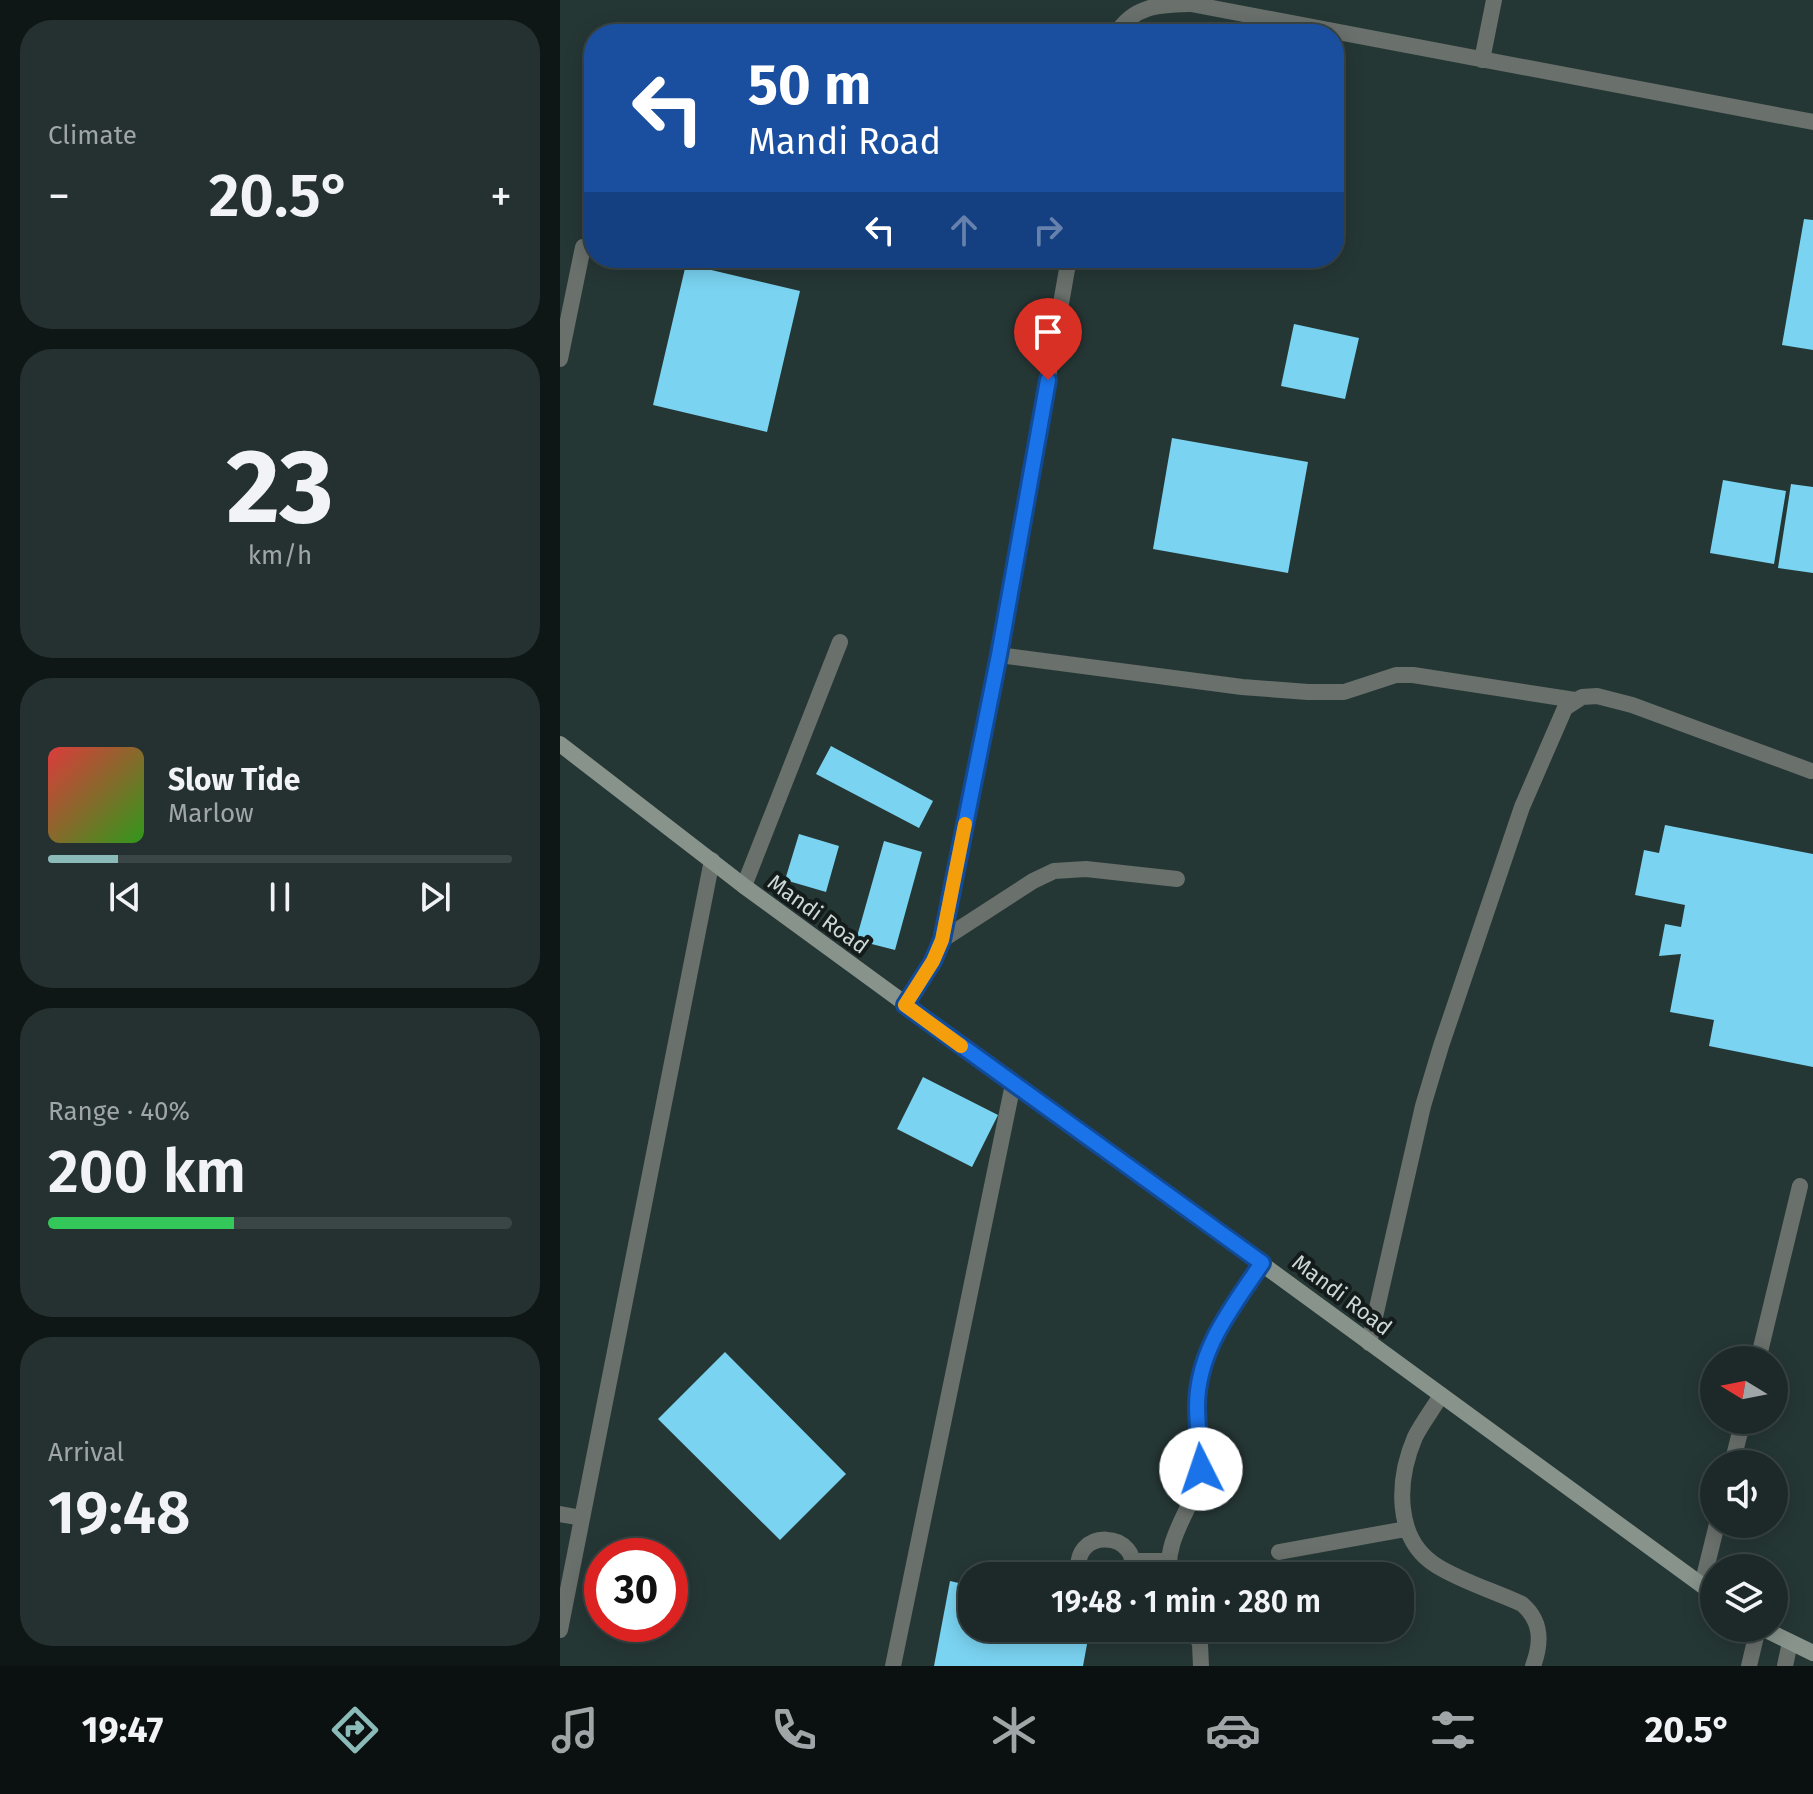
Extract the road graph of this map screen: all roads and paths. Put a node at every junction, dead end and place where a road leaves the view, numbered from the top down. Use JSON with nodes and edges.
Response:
{"nodes":[{"id":1,"x":1494,"y":0,"type":"edge"},
{"id":2,"x":1122,"y":24,"type":"edge"},
{"id":3,"x":1295,"y":24,"type":"edge"},
{"id":4,"x":1344,"y":33,"type":"edge"},
{"id":5,"x":1482,"y":60,"type":"junction"},
{"id":6,"x":1813,"y":122,"type":"edge"},
{"id":7,"x":583,"y":247,"type":"dead end"},
{"id":8,"x":1067,"y":268,"type":"edge"},
{"id":9,"x":560,"y":359,"type":"edge"},
{"id":10,"x":840,"y":642,"type":"dead end"},
{"id":11,"x":999,"y":655,"type":"junction"},
{"id":12,"x":1575,"y":700,"type":"junction"},
{"id":13,"x":560,"y":744,"type":"edge"},
{"id":14,"x":1811,"y":771,"type":"dead end"},
{"id":15,"x":712,"y":860,"type":"junction"},
{"id":16,"x":1177,"y":879,"type":"dead end"},
{"id":17,"x":744,"y":886,"type":"junction"},
{"id":18,"x":942,"y":940,"type":"junction"},
{"id":19,"x":905,"y":1005,"type":"junction"},
{"id":20,"x":1013,"y":1084,"type":"junction"},
{"id":21,"x":1800,"y":1186,"type":"dead end"},
{"id":22,"x":1262,"y":1263,"type":"junction"},
{"id":23,"x":1369,"y":1343,"type":"junction"},
{"id":24,"x":1761,"y":1346,"type":"edge"},
{"id":25,"x":1441,"y":1395,"type":"junction"},
{"id":26,"x":560,"y":1514,"type":"edge"},
{"id":27,"x":582,"y":1518,"type":"junction"},
{"id":28,"x":1406,"y":1529,"type":"junction"},
{"id":29,"x":1279,"y":1552,"type":"dead end"},
{"id":30,"x":1079,"y":1562,"type":"edge"},
{"id":31,"x":1131,"y":1562,"type":"edge"},
{"id":32,"x":1169,"y":1562,"type":"edge"},
{"id":33,"x":1700,"y":1584,"type":"edge"},
{"id":34,"x":560,"y":1630,"type":"edge"},
{"id":35,"x":1199,"y":1642,"type":"edge"},
{"id":36,"x":1756,"y":1642,"type":"edge"},
{"id":37,"x":1790,"y":1642,"type":"joint"},
{"id":38,"x":1813,"y":1653,"type":"edge"},
{"id":39,"x":893,"y":1666,"type":"edge"},
{"id":40,"x":1201,"y":1666,"type":"edge"},
{"id":41,"x":1533,"y":1666,"type":"edge"},
{"id":42,"x":1749,"y":1666,"type":"edge"},
{"id":43,"x":1785,"y":1666,"type":"edge"}],
"edges":[{"from":1,"to":5,"type":"street"},
{"from":2,"to":3,"type":"street"},
{"from":4,"to":5,"type":"street"},
{"from":5,"to":6,"type":"street"},
{"from":7,"to":9,"type":"street"},
{"from":8,"to":11,"type":"street"},
{"from":10,"to":17,"type":"street"},
{"from":11,"to":12,"type":"street"},
{"from":11,"to":18,"type":"street"},
{"from":12,"to":14,"type":"street"},
{"from":12,"to":23,"type":"street"},
{"from":13,"to":15,"type":"street","name":"Mandi Road"},
{"from":15,"to":17,"type":"street","name":"Mandi Road"},
{"from":15,"to":27,"type":"street"},
{"from":16,"to":18,"type":"street"},
{"from":17,"to":19,"type":"street","name":"Mandi Road"},
{"from":18,"to":19,"type":"street"},
{"from":19,"to":20,"type":"street","name":"Mandi Road"},
{"from":20,"to":22,"type":"street","name":"Mandi Road"},
{"from":20,"to":39,"type":"street"},
{"from":21,"to":24,"type":"street"},
{"from":22,"to":23,"type":"street","name":"Mandi Road"},
{"from":22,"to":32,"type":"street"},
{"from":23,"to":25,"type":"street","name":"Mandi Road"},
{"from":25,"to":28,"type":"street"},
{"from":25,"to":33,"type":"street","name":"Mandi Road"},
{"from":26,"to":27,"type":"street"},
{"from":27,"to":34,"type":"street"},
{"from":28,"to":29,"type":"street"},
{"from":28,"to":41,"type":"street"},
{"from":30,"to":31,"type":"street"},
{"from":35,"to":40,"type":"street"},
{"from":36,"to":42,"type":"street"},
{"from":37,"to":38,"type":"street"},
{"from":37,"to":43,"type":"street"}]}
